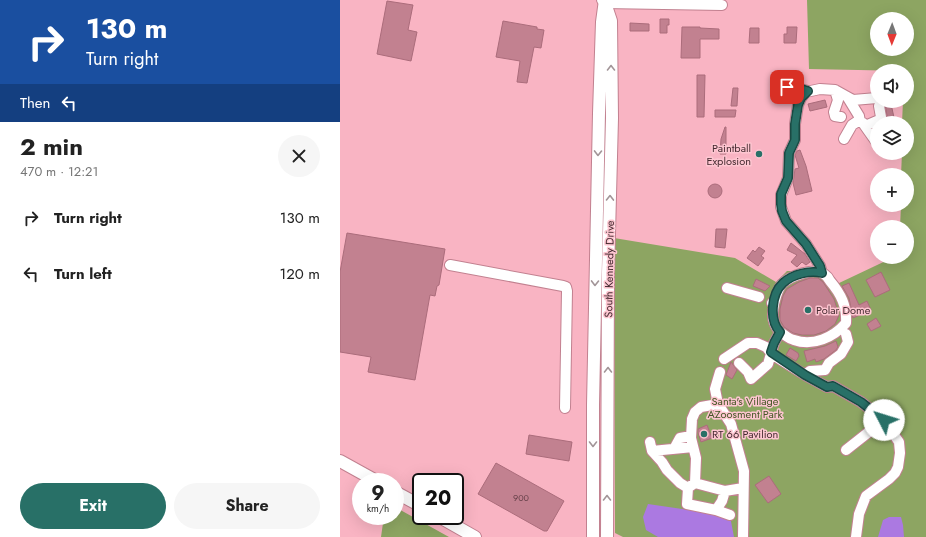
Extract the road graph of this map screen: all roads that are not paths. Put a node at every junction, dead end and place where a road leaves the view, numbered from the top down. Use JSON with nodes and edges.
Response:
{"nodes":[{"id":1,"x":604,"y":1,"type":"edge"},
{"id":2,"x":722,"y":5,"type":"dead end"},
{"id":3,"x":779,"y":87,"type":"dead end"},
{"id":4,"x":835,"y":90,"type":"junction"},
{"id":5,"x":810,"y":91,"type":"junction"},
{"id":6,"x":848,"y":98,"type":"junction"},
{"id":7,"x":815,"y":100,"type":"dead end"},
{"id":8,"x":870,"y":101,"type":"edge"},
{"id":9,"x":879,"y":108,"type":"edge"},
{"id":10,"x":841,"y":117,"type":"dead end"},
{"id":11,"x":862,"y":124,"type":"junction"},
{"id":12,"x":612,"y":127,"type":"junction"},
{"id":13,"x":870,"y":134,"type":"edge"},
{"id":14,"x":598,"y":136,"type":"junction"},
{"id":15,"x":844,"y":139,"type":"dead end"},
{"id":16,"x":450,"y":265,"type":"dead end"},
{"id":17,"x":822,"y":273,"type":"junction"},
{"id":18,"x":727,"y":288,"type":"dead end"},
{"id":19,"x":759,"y":297,"type":"dead end"},
{"id":20,"x":780,"y":332,"type":"junction"},
{"id":21,"x":846,"y":334,"type":"dead end"},
{"id":22,"x":771,"y":352,"type":"junction"},
{"id":23,"x":724,"y":359,"type":"dead end"},
{"id":24,"x":739,"y":363,"type":"dead end"},
{"id":25,"x":825,"y":370,"type":"junction"},
{"id":26,"x":720,"y":372,"type":"dead end"},
{"id":27,"x":805,"y":375,"type":"junction"},
{"id":28,"x":833,"y":386,"type":"junction"},
{"id":29,"x":718,"y":404,"type":"junction"},
{"id":30,"x":564,"y":408,"type":"dead end"},
{"id":31,"x":884,"y":420,"type":"junction"},
{"id":32,"x":691,"y":436,"type":"junction"},
{"id":33,"x":693,"y":447,"type":"junction"},
{"id":34,"x":674,"y":449,"type":"junction"},
{"id":35,"x":846,"y":450,"type":"dead end"},
{"id":36,"x":340,"y":461,"type":"edge"},
{"id":37,"x":362,"y":473,"type":"edge"},
{"id":38,"x":691,"y":486,"type":"junction"},
{"id":39,"x":743,"y":488,"type":"junction"},
{"id":40,"x":725,"y":491,"type":"junction"},
{"id":41,"x":716,"y":510,"type":"junction"},
{"id":42,"x":730,"y":515,"type":"dead end"},
{"id":43,"x":454,"y":525,"type":"edge"},
{"id":44,"x":475,"y":537,"type":"edge"},
{"id":45,"x":593,"y":537,"type":"edge"},
{"id":46,"x":608,"y":537,"type":"edge"},
{"id":47,"x":743,"y":537,"type":"edge"},
{"id":48,"x":856,"y":537,"type":"edge"}],
"edges":[{"from":1,"to":2,"type":"street"},
{"from":12,"to":1,"type":"main road","name":"South Kennedy Drive","one_way":true},
{"from":1,"to":14,"type":"main road","name":"South Kennedy Drive"},
{"from":3,"to":5,"type":"street"},
{"from":4,"to":5,"type":"street"},
{"from":4,"to":6,"type":"street"},
{"from":4,"to":10,"type":"street"},
{"from":5,"to":7,"type":"street"},
{"from":5,"to":17,"type":"street"},
{"from":6,"to":8,"type":"street"},
{"from":6,"to":11,"type":"street"},
{"from":9,"to":11,"type":"street"},
{"from":11,"to":13,"type":"street"},
{"from":11,"to":15,"type":"street"},
{"from":12,"to":14,"type":"street"},
{"from":46,"to":12,"type":"main road","name":"South Kennedy Drive","one_way":true},
{"from":14,"to":45,"type":"main road","name":"South Kennedy Drive","one_way":true},
{"from":16,"to":30,"type":"street"},
{"from":17,"to":20,"type":"street"},
{"from":17,"to":20,"type":"street"},
{"from":18,"to":19,"type":"street"},
{"from":20,"to":22,"type":"street"},
{"from":21,"to":25,"type":"street"},
{"from":22,"to":23,"type":"street"},
{"from":22,"to":24,"type":"street"},
{"from":22,"to":27,"type":"street"},
{"from":25,"to":27,"type":"street"},
{"from":25,"to":28,"type":"street"},
{"from":26,"to":29,"type":"street"},
{"from":27,"to":28,"type":"street"},
{"from":28,"to":31,"type":"street"},
{"from":29,"to":32,"type":"street"},
{"from":29,"to":39,"type":"street"},
{"from":31,"to":35,"type":"street"},
{"from":31,"to":48,"type":"street"},
{"from":32,"to":33,"type":"street"},
{"from":32,"to":34,"type":"street"},
{"from":33,"to":34,"type":"street"},
{"from":33,"to":38,"type":"street"},
{"from":34,"to":38,"type":"street"},
{"from":36,"to":37,"type":"main road"},
{"from":38,"to":40,"type":"street"},
{"from":38,"to":41,"type":"street"},
{"from":39,"to":40,"type":"street"},
{"from":39,"to":47,"type":"street"},
{"from":40,"to":41,"type":"street"},
{"from":41,"to":42,"type":"street"},
{"from":43,"to":44,"type":"main road"}]}
